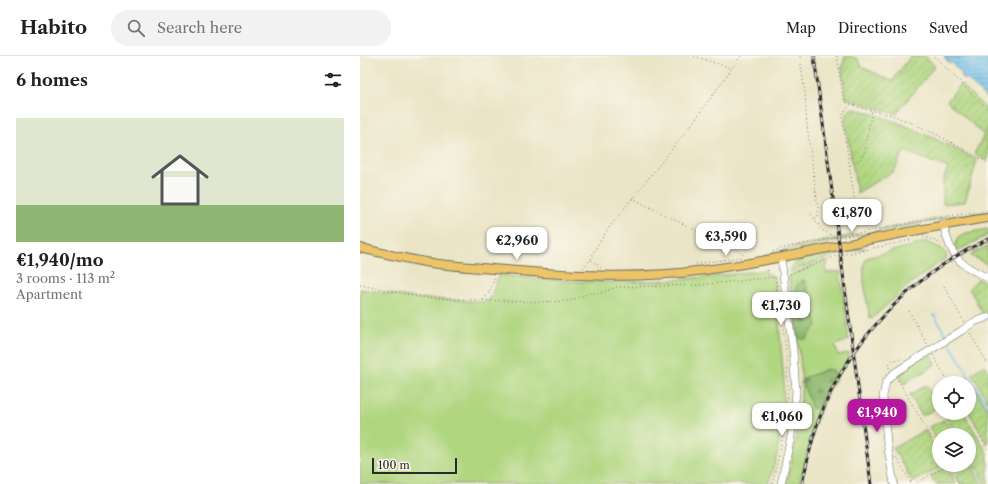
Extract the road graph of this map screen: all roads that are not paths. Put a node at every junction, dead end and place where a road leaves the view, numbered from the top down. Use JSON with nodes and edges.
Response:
{"nodes":[{"id":1,"x":988,"y":218,"type":"edge"},
{"id":2,"x":943,"y":224,"type":"junction"},
{"id":3,"x":360,"y":248,"type":"edge"},
{"id":4,"x":781,"y":258,"type":"junction"},
{"id":5,"x":988,"y":278,"type":"edge"},
{"id":6,"x":988,"y":317,"type":"edge"},
{"id":7,"x":781,"y":484,"type":"edge"},
{"id":8,"x":894,"y":484,"type":"edge"}],
"edges":[{"from":1,"to":2,"type":"main road"},
{"from":2,"to":4,"type":"main road"},
{"from":2,"to":5,"type":"street"},
{"from":3,"to":4,"type":"main road"},
{"from":4,"to":7,"type":"street"},
{"from":6,"to":8,"type":"street"}]}
